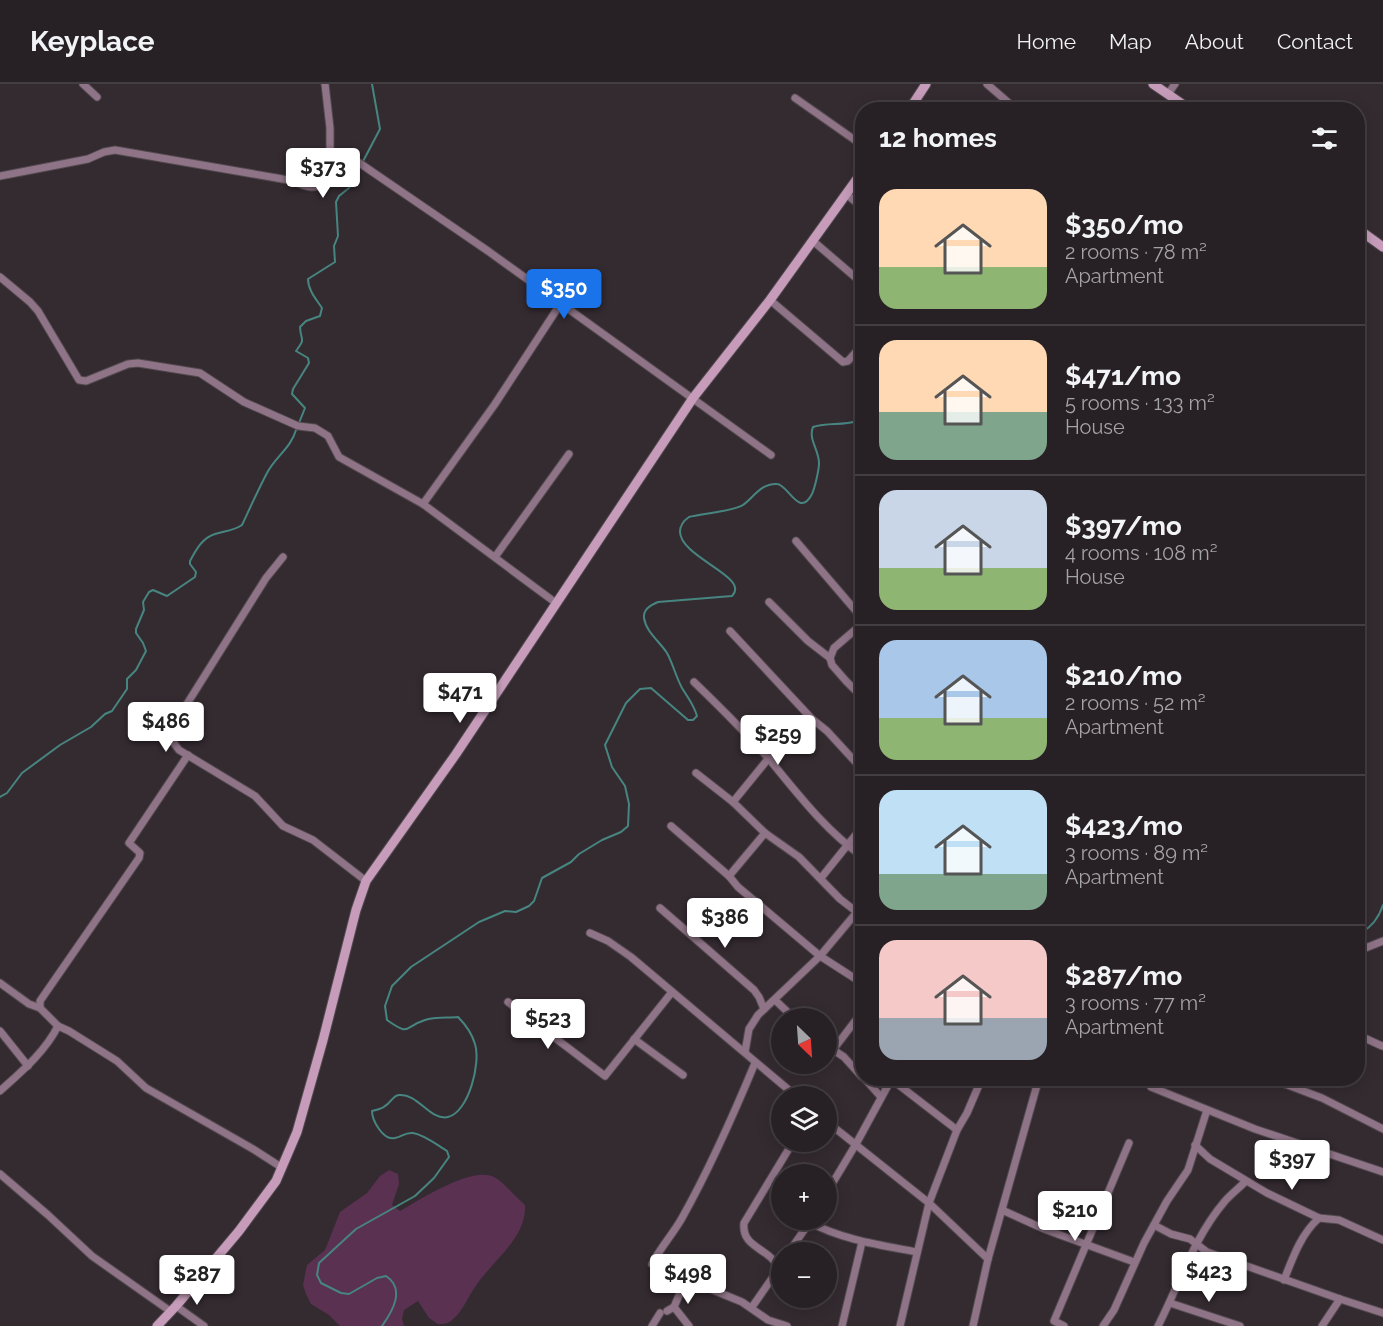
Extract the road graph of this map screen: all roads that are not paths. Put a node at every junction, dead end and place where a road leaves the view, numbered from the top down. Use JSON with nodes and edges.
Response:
{"nodes":[{"id":1,"x":83,"y":84,"type":"edge"},
{"id":2,"x":325,"y":84,"type":"edge"},
{"id":3,"x":926,"y":84,"type":"edge"},
{"id":4,"x":987,"y":84,"type":"edge"},
{"id":5,"x":1153,"y":84,"type":"edge"},
{"id":6,"x":1175,"y":84,"type":"edge"},
{"id":7,"x":1168,"y":94,"type":"junction"},
{"id":8,"x":97,"y":97,"type":"dead end"},
{"id":9,"x":795,"y":98,"type":"dead end"},
{"id":10,"x":916,"y":100,"type":"edge"},
{"id":11,"x":1008,"y":102,"type":"edge"},
{"id":12,"x":1180,"y":102,"type":"edge"},
{"id":13,"x":855,"y":140,"type":"edge"},
{"id":14,"x":330,"y":151,"type":"junction"},
{"id":15,"x":0,"y":176,"type":"edge"},
{"id":16,"x":855,"y":182,"type":"edge"},
{"id":17,"x":846,"y":194,"type":"junction"},
{"id":18,"x":855,"y":201,"type":"edge"},
{"id":19,"x":1365,"y":234,"type":"edge"},
{"id":20,"x":813,"y":241,"type":"junction"},
{"id":21,"x":1383,"y":247,"type":"edge"},
{"id":22,"x":0,"y":277,"type":"edge"},
{"id":23,"x":855,"y":277,"type":"edge"},
{"id":24,"x":770,"y":300,"type":"junction"},
{"id":25,"x":561,"y":303,"type":"junction"},
{"id":26,"x":855,"y":353,"type":"edge"},
{"id":27,"x":693,"y":398,"type":"junction"},
{"id":28,"x":569,"y":454,"type":"dead end"},
{"id":29,"x":771,"y":455,"type":"dead end"},
{"id":30,"x":423,"y":504,"type":"junction"},
{"id":31,"x":796,"y":541,"type":"dead end"},
{"id":32,"x":283,"y":557,"type":"dead end"},
{"id":33,"x":495,"y":557,"type":"junction"},
{"id":34,"x":769,"y":602,"type":"dead end"},
{"id":35,"x":556,"y":603,"type":"junction"},
{"id":36,"x":855,"y":610,"type":"edge"},
{"id":37,"x":855,"y":630,"type":"edge"},
{"id":38,"x":730,"y":631,"type":"dead end"},
{"id":39,"x":830,"y":658,"type":"junction"},
{"id":40,"x":694,"y":682,"type":"dead end"},
{"id":41,"x":855,"y":690,"type":"edge"},
{"id":42,"x":812,"y":719,"type":"junction"},
{"id":43,"x":188,"y":755,"type":"junction"},
{"id":44,"x":768,"y":759,"type":"junction"},
{"id":45,"x":855,"y":761,"type":"edge"},
{"id":46,"x":696,"y":773,"type":"dead end"},
{"id":47,"x":733,"y":802,"type":"junction"},
{"id":48,"x":671,"y":826,"type":"dead end"},
{"id":49,"x":765,"y":832,"type":"junction"},
{"id":50,"x":855,"y":835,"type":"edge"},
{"id":51,"x":846,"y":845,"type":"junction"},
{"id":52,"x":855,"y":851,"type":"edge"},
{"id":53,"x":729,"y":876,"type":"junction"},
{"id":54,"x":821,"y":878,"type":"junction"},
{"id":55,"x":366,"y":881,"type":"junction"},
{"id":56,"x":660,"y":908,"type":"dead end"},
{"id":57,"x":855,"y":910,"type":"edge"},
{"id":58,"x":855,"y":919,"type":"edge"},
{"id":59,"x":590,"y":933,"type":"dead end"},
{"id":60,"x":1383,"y":941,"type":"edge"},
{"id":61,"x":1365,"y":948,"type":"edge"},
{"id":62,"x":820,"y":956,"type":"junction"},
{"id":63,"x":855,"y":978,"type":"edge"},
{"id":64,"x":0,"y":983,"type":"edge"},
{"id":65,"x":672,"y":992,"type":"junction"},
{"id":66,"x":775,"y":1000,"type":"junction"},
{"id":67,"x":508,"y":1002,"type":"dead end"},
{"id":68,"x":40,"y":1008,"type":"junction"},
{"id":69,"x":783,"y":1008,"type":"edge"},
{"id":70,"x":764,"y":1009,"type":"junction"},
{"id":71,"x":855,"y":1021,"type":"edge"},
{"id":72,"x":58,"y":1026,"type":"junction"},
{"id":73,"x":0,"y":1031,"type":"edge"},
{"id":74,"x":1365,"y":1038,"type":"edge"},
{"id":75,"x":634,"y":1039,"type":"junction"},
{"id":76,"x":837,"y":1045,"type":"edge"},
{"id":77,"x":1382,"y":1046,"type":"edge"},
{"id":78,"x":745,"y":1052,"type":"junction"},
{"id":79,"x":837,"y":1053,"type":"edge"},
{"id":80,"x":755,"y":1063,"type":"junction"},
{"id":81,"x":28,"y":1066,"type":"junction"},
{"id":82,"x":855,"y":1069,"type":"edge"},
{"id":83,"x":683,"y":1075,"type":"dead end"},
{"id":84,"x":784,"y":1086,"type":"edge"},
{"id":85,"x":871,"y":1086,"type":"edge"},
{"id":86,"x":888,"y":1086,"type":"edge"},
{"id":87,"x":901,"y":1086,"type":"edge"},
{"id":88,"x":978,"y":1086,"type":"edge"},
{"id":89,"x":1037,"y":1086,"type":"edge"},
{"id":90,"x":1290,"y":1086,"type":"edge"},
{"id":91,"x":1151,"y":1087,"type":"dead end"},
{"id":92,"x":0,"y":1091,"type":"edge"},
{"id":93,"x":881,"y":1097,"type":"junction"},
{"id":94,"x":1207,"y":1110,"type":"junction"},
{"id":95,"x":837,"y":1129,"type":"edge"},
{"id":96,"x":1383,"y":1129,"type":"edge"},
{"id":97,"x":957,"y":1130,"type":"junction"},
{"id":98,"x":1130,"y":1143,"type":"dead end"},
{"id":99,"x":856,"y":1144,"type":"junction"},
{"id":100,"x":1195,"y":1145,"type":"junction"},
{"id":101,"x":787,"y":1152,"type":"edge"},
{"id":102,"x":282,"y":1167,"type":"junction"},
{"id":103,"x":1383,"y":1172,"type":"edge"},
{"id":104,"x":0,"y":1174,"type":"edge"},
{"id":105,"x":837,"y":1176,"type":"edge"},
{"id":106,"x":1245,"y":1182,"type":"junction"},
{"id":107,"x":929,"y":1203,"type":"junction"},
{"id":108,"x":1002,"y":1210,"type":"junction"},
{"id":109,"x":1319,"y":1218,"type":"junction"},
{"id":110,"x":1154,"y":1225,"type":"junction"},
{"id":111,"x":824,"y":1230,"type":"edge"},
{"id":112,"x":1383,"y":1240,"type":"edge"},
{"id":113,"x":862,"y":1242,"type":"junction"},
{"id":114,"x":1088,"y":1244,"type":"junction"},
{"id":115,"x":1197,"y":1246,"type":"junction"},
{"id":116,"x":917,"y":1252,"type":"junction"},
{"id":117,"x":771,"y":1257,"type":"edge"},
{"id":118,"x":988,"y":1259,"type":"junction"},
{"id":119,"x":1134,"y":1262,"type":"junction"},
{"id":120,"x":652,"y":1264,"type":"dead end"},
{"id":121,"x":771,"y":1279,"type":"edge"},
{"id":122,"x":1284,"y":1280,"type":"junction"},
{"id":123,"x":1340,"y":1299,"type":"junction"},
{"id":124,"x":1170,"y":1303,"type":"junction"},
{"id":125,"x":674,"y":1307,"type":"junction"},
{"id":126,"x":752,"y":1307,"type":"junction"},
{"id":127,"x":173,"y":1309,"type":"junction"},
{"id":128,"x":1383,"y":1313,"type":"edge"},
{"id":129,"x":1325,"y":1324,"type":"edge"},
{"id":130,"x":157,"y":1326,"type":"edge"},
{"id":131,"x":204,"y":1326,"type":"edge"},
{"id":132,"x":652,"y":1326,"type":"edge"},
{"id":133,"x":689,"y":1326,"type":"edge"},
{"id":134,"x":787,"y":1326,"type":"edge"},
{"id":135,"x":842,"y":1326,"type":"edge"},
{"id":136,"x":900,"y":1326,"type":"edge"},
{"id":137,"x":973,"y":1326,"type":"edge"},
{"id":138,"x":1064,"y":1326,"type":"edge"},
{"id":139,"x":1103,"y":1326,"type":"edge"},
{"id":140,"x":1158,"y":1326,"type":"edge"},
{"id":141,"x":1240,"y":1326,"type":"edge"}],
"edges":[{"from":1,"to":8,"type":"street"},
{"from":2,"to":14,"type":"street"},
{"from":3,"to":10,"type":"street"},
{"from":4,"to":11,"type":"street"},
{"from":5,"to":7,"type":"street"},
{"from":6,"to":7,"type":"street"},
{"from":7,"to":12,"type":"street"},
{"from":9,"to":13,"type":"street"},
{"from":14,"to":15,"type":"street"},
{"from":14,"to":25,"type":"street"},
{"from":16,"to":17,"type":"street"},
{"from":17,"to":18,"type":"street"},
{"from":17,"to":20,"type":"street"},
{"from":19,"to":21,"type":"street"},
{"from":20,"to":23,"type":"street"},
{"from":20,"to":24,"type":"street"},
{"from":22,"to":30,"type":"street"},
{"from":24,"to":26,"type":"street"},
{"from":24,"to":27,"type":"street"},
{"from":25,"to":27,"type":"street"},
{"from":25,"to":30,"type":"street"},
{"from":27,"to":29,"type":"street"},
{"from":27,"to":35,"type":"street"},
{"from":28,"to":33,"type":"street"},
{"from":30,"to":33,"type":"street"},
{"from":31,"to":36,"type":"street"},
{"from":32,"to":43,"type":"street"},
{"from":33,"to":35,"type":"street"},
{"from":34,"to":39,"type":"street"},
{"from":35,"to":55,"type":"street"},
{"from":37,"to":39,"type":"street"},
{"from":38,"to":42,"type":"street"},
{"from":39,"to":41,"type":"street"},
{"from":40,"to":44,"type":"street"},
{"from":42,"to":44,"type":"street"},
{"from":42,"to":45,"type":"street"},
{"from":43,"to":55,"type":"street"},
{"from":43,"to":68,"type":"street"},
{"from":44,"to":47,"type":"street"},
{"from":44,"to":51,"type":"street"},
{"from":46,"to":47,"type":"street"},
{"from":47,"to":49,"type":"street"},
{"from":48,"to":53,"type":"street"},
{"from":49,"to":53,"type":"street"},
{"from":49,"to":54,"type":"street"},
{"from":50,"to":51,"type":"street"},
{"from":51,"to":52,"type":"street"},
{"from":51,"to":54,"type":"street"},
{"from":53,"to":62,"type":"street"},
{"from":54,"to":57,"type":"street"},
{"from":55,"to":102,"type":"street"},
{"from":56,"to":70,"type":"street"},
{"from":58,"to":62,"type":"street"},
{"from":59,"to":65,"type":"street"},
{"from":60,"to":61,"type":"street"},
{"from":62,"to":63,"type":"street"},
{"from":62,"to":66,"type":"street"},
{"from":64,"to":68,"type":"street"},
{"from":65,"to":75,"type":"street"},
{"from":65,"to":78,"type":"street"},
{"from":66,"to":69,"type":"street"},
{"from":66,"to":70,"type":"street"},
{"from":67,"to":75,"type":"street"},
{"from":68,"to":72,"type":"street"},
{"from":70,"to":78,"type":"street"},
{"from":71,"to":76,"type":"street"},
{"from":72,"to":81,"type":"street"},
{"from":72,"to":102,"type":"street"},
{"from":73,"to":81,"type":"street"},
{"from":74,"to":77,"type":"street"},
{"from":75,"to":83,"type":"street"},
{"from":78,"to":80,"type":"street"},
{"from":79,"to":82,"type":"street"},
{"from":80,"to":84,"type":"street"},
{"from":80,"to":120,"type":"street"},
{"from":81,"to":92,"type":"street"},
{"from":85,"to":93,"type":"street"},
{"from":86,"to":93,"type":"street"},
{"from":87,"to":97,"type":"street"},
{"from":88,"to":97,"type":"street"},
{"from":89,"to":108,"type":"street"},
{"from":90,"to":96,"type":"street"},
{"from":91,"to":94,"type":"street"},
{"from":93,"to":99,"type":"street"},
{"from":94,"to":100,"type":"street"},
{"from":94,"to":103,"type":"street"},
{"from":95,"to":99,"type":"street"},
{"from":97,"to":107,"type":"street"},
{"from":98,"to":114,"type":"street"},
{"from":99,"to":105,"type":"street"},
{"from":99,"to":107,"type":"street"},
{"from":100,"to":106,"type":"street"},
{"from":100,"to":110,"type":"street"},
{"from":101,"to":117,"type":"street"},
{"from":102,"to":127,"type":"street"},
{"from":104,"to":127,"type":"street"},
{"from":106,"to":109,"type":"street"},
{"from":106,"to":115,"type":"street"},
{"from":107,"to":116,"type":"street"},
{"from":107,"to":118,"type":"street"},
{"from":108,"to":114,"type":"street"},
{"from":108,"to":118,"type":"street"},
{"from":109,"to":112,"type":"street"},
{"from":109,"to":122,"type":"street"},
{"from":110,"to":115,"type":"street"},
{"from":110,"to":119,"type":"street"},
{"from":111,"to":113,"type":"street"},
{"from":113,"to":116,"type":"street"},
{"from":113,"to":135,"type":"street"},
{"from":114,"to":119,"type":"street"},
{"from":114,"to":138,"type":"street"},
{"from":115,"to":122,"type":"street"},
{"from":115,"to":124,"type":"street"},
{"from":116,"to":136,"type":"street"},
{"from":118,"to":137,"type":"street"},
{"from":119,"to":139,"type":"street"},
{"from":121,"to":126,"type":"street"},
{"from":122,"to":123,"type":"street"},
{"from":123,"to":128,"type":"street"},
{"from":123,"to":129,"type":"street"},
{"from":124,"to":140,"type":"street"},
{"from":124,"to":141,"type":"street"},
{"from":125,"to":126,"type":"street"},
{"from":125,"to":132,"type":"street"},
{"from":125,"to":133,"type":"street"},
{"from":126,"to":134,"type":"street"},
{"from":127,"to":130,"type":"street"},
{"from":127,"to":131,"type":"street"}]}
